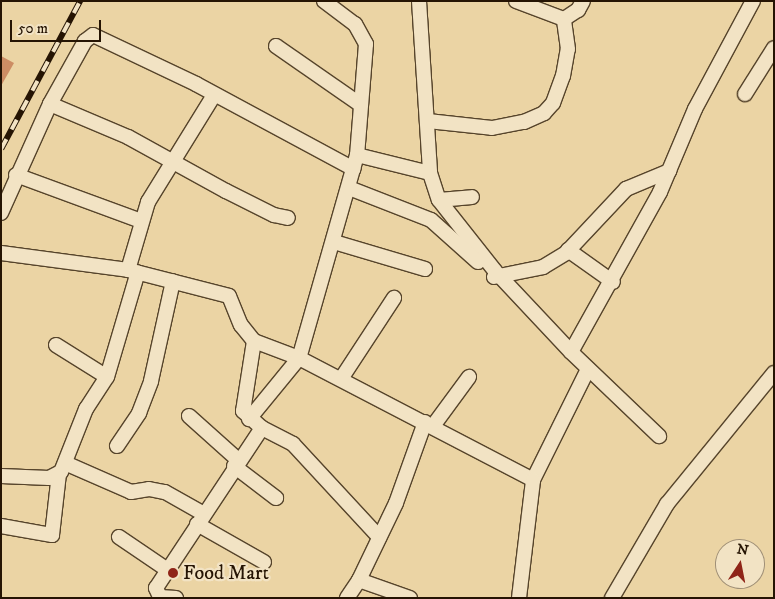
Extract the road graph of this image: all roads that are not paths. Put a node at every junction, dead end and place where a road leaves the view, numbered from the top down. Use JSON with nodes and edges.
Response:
{"nodes":[{"id":1,"x":324,"y":1,"type":"edge"},
{"id":2,"x":419,"y":1,"type":"edge"},
{"id":3,"x":516,"y":1,"type":"edge"},
{"id":4,"x":583,"y":1,"type":"edge"},
{"id":5,"x":752,"y":1,"type":"edge"},
{"id":6,"x":564,"y":19,"type":"junction"},
{"id":7,"x":276,"y":46,"type":"dead end"},
{"id":8,"x":774,"y":48,"type":"edge"},
{"id":9,"x":745,"y":94,"type":"dead end"},
{"id":10,"x":214,"y":95,"type":"junction"},
{"id":11,"x":50,"y":104,"type":"junction"},
{"id":12,"x":361,"y":105,"type":"junction"},
{"id":13,"x":428,"y":121,"type":"junction"},
{"id":14,"x":357,"y":155,"type":"junction"},
{"id":15,"x":174,"y":160,"type":"junction"},
{"id":16,"x":354,"y":169,"type":"junction"},
{"id":17,"x":669,"y":171,"type":"junction"},
{"id":18,"x":430,"y":173,"type":"junction"},
{"id":19,"x":16,"y":174,"type":"junction"},
{"id":20,"x":349,"y":188,"type":"junction"},
{"id":21,"x":472,"y":197,"type":"dead end"},
{"id":22,"x":439,"y":200,"type":"junction"},
{"id":23,"x":1,"y":213,"type":"edge"},
{"id":24,"x":288,"y":218,"type":"dead end"},
{"id":25,"x":141,"y":221,"type":"junction"},
{"id":26,"x":334,"y":242,"type":"junction"},
{"id":27,"x":568,"y":250,"type":"junction"},
{"id":28,"x":1,"y":253,"type":"edge"},
{"id":29,"x":425,"y":269,"type":"dead end"},
{"id":30,"x":133,"y":271,"type":"junction"},
{"id":31,"x":500,"y":276,"type":"junction"},
{"id":32,"x":173,"y":281,"type":"junction"},
{"id":33,"x":612,"y":282,"type":"junction"},
{"id":34,"x":394,"y":298,"type":"dead end"},
{"id":35,"x":254,"y":340,"type":"junction"},
{"id":36,"x":56,"y":345,"type":"dead end"},
{"id":37,"x":571,"y":352,"type":"junction"},
{"id":38,"x":299,"y":358,"type":"junction"},
{"id":39,"x":588,"y":369,"type":"junction"},
{"id":40,"x":774,"y":374,"type":"edge"},
{"id":41,"x":107,"y":377,"type":"junction"},
{"id":42,"x":469,"y":377,"type":"dead end"},
{"id":43,"x":341,"y":379,"type":"junction"},
{"id":44,"x":189,"y":416,"type":"dead end"},
{"id":45,"x":249,"y":419,"type":"junction"},
{"id":46,"x":429,"y":424,"type":"junction"},
{"id":47,"x":262,"y":428,"type":"junction"},
{"id":48,"x":659,"y":436,"type":"dead end"},
{"id":49,"x":117,"y":446,"type":"dead end"},
{"id":50,"x":236,"y":463,"type":"junction"},
{"id":51,"x":62,"y":469,"type":"junction"},
{"id":52,"x":1,"y":476,"type":"edge"},
{"id":53,"x":533,"y":480,"type":"junction"},
{"id":54,"x":276,"y":498,"type":"dead end"},
{"id":55,"x":200,"y":519,"type":"junction"},
{"id":56,"x":1,"y":526,"type":"edge"},
{"id":57,"x":118,"y":537,"type":"dead end"},
{"id":58,"x":379,"y":537,"type":"junction"},
{"id":59,"x":264,"y":562,"type":"dead end"},
{"id":60,"x":166,"y":570,"type":"junction"},
{"id":61,"x":359,"y":580,"type":"junction"},
{"id":62,"x":176,"y":598,"type":"edge"},
{"id":63,"x":347,"y":598,"type":"edge"},
{"id":64,"x":410,"y":598,"type":"edge"},
{"id":65,"x":519,"y":598,"type":"edge"},
{"id":66,"x":612,"y":598,"type":"edge"}],
"edges":[{"from":1,"to":12,"type":"street"},
{"from":2,"to":13,"type":"street"},
{"from":3,"to":6,"type":"street"},
{"from":4,"to":6,"type":"street"},
{"from":5,"to":17,"type":"street"},
{"from":6,"to":13,"type":"street"},
{"from":7,"to":12,"type":"street"},
{"from":8,"to":9,"type":"street"},
{"from":10,"to":11,"type":"street"},
{"from":10,"to":15,"type":"street"},
{"from":10,"to":16,"type":"street"},
{"from":11,"to":15,"type":"street"},
{"from":11,"to":19,"type":"street"},
{"from":12,"to":14,"type":"street"},
{"from":13,"to":18,"type":"street"},
{"from":14,"to":16,"type":"street"},
{"from":14,"to":18,"type":"street"},
{"from":15,"to":24,"type":"street"},
{"from":15,"to":25,"type":"street"},
{"from":16,"to":20,"type":"street"},
{"from":17,"to":27,"type":"street"},
{"from":17,"to":33,"type":"street"},
{"from":18,"to":22,"type":"street"},
{"from":19,"to":23,"type":"street"},
{"from":19,"to":25,"type":"street"},
{"from":20,"to":26,"type":"street"},
{"from":20,"to":31,"type":"street"},
{"from":21,"to":22,"type":"street"},
{"from":22,"to":31,"type":"street"},
{"from":25,"to":30,"type":"street"},
{"from":26,"to":29,"type":"street"},
{"from":26,"to":38,"type":"street"},
{"from":27,"to":31,"type":"street"},
{"from":27,"to":33,"type":"street"},
{"from":28,"to":30,"type":"street"},
{"from":30,"to":32,"type":"street"},
{"from":30,"to":41,"type":"street"},
{"from":31,"to":37,"type":"street"},
{"from":32,"to":35,"type":"street"},
{"from":32,"to":49,"type":"street"},
{"from":33,"to":37,"type":"street"},
{"from":34,"to":43,"type":"street"},
{"from":35,"to":38,"type":"street"},
{"from":35,"to":45,"type":"street"},
{"from":36,"to":41,"type":"street"},
{"from":37,"to":39,"type":"street"},
{"from":38,"to":43,"type":"street"},
{"from":38,"to":45,"type":"street"},
{"from":39,"to":48,"type":"street"},
{"from":39,"to":53,"type":"street"},
{"from":40,"to":66,"type":"street"},
{"from":41,"to":51,"type":"street"},
{"from":42,"to":46,"type":"street"},
{"from":43,"to":46,"type":"street"},
{"from":44,"to":50,"type":"street"},
{"from":45,"to":47,"type":"street"},
{"from":46,"to":53,"type":"street"},
{"from":46,"to":58,"type":"street"},
{"from":47,"to":50,"type":"street"},
{"from":47,"to":58,"type":"street"},
{"from":50,"to":54,"type":"street"},
{"from":50,"to":55,"type":"street"},
{"from":51,"to":52,"type":"street"},
{"from":51,"to":55,"type":"street"},
{"from":51,"to":56,"type":"street"},
{"from":53,"to":65,"type":"street"},
{"from":55,"to":59,"type":"street"},
{"from":55,"to":60,"type":"street"},
{"from":57,"to":60,"type":"street"},
{"from":58,"to":61,"type":"street"},
{"from":60,"to":62,"type":"street"},
{"from":61,"to":63,"type":"street"},
{"from":61,"to":64,"type":"street"}]}
